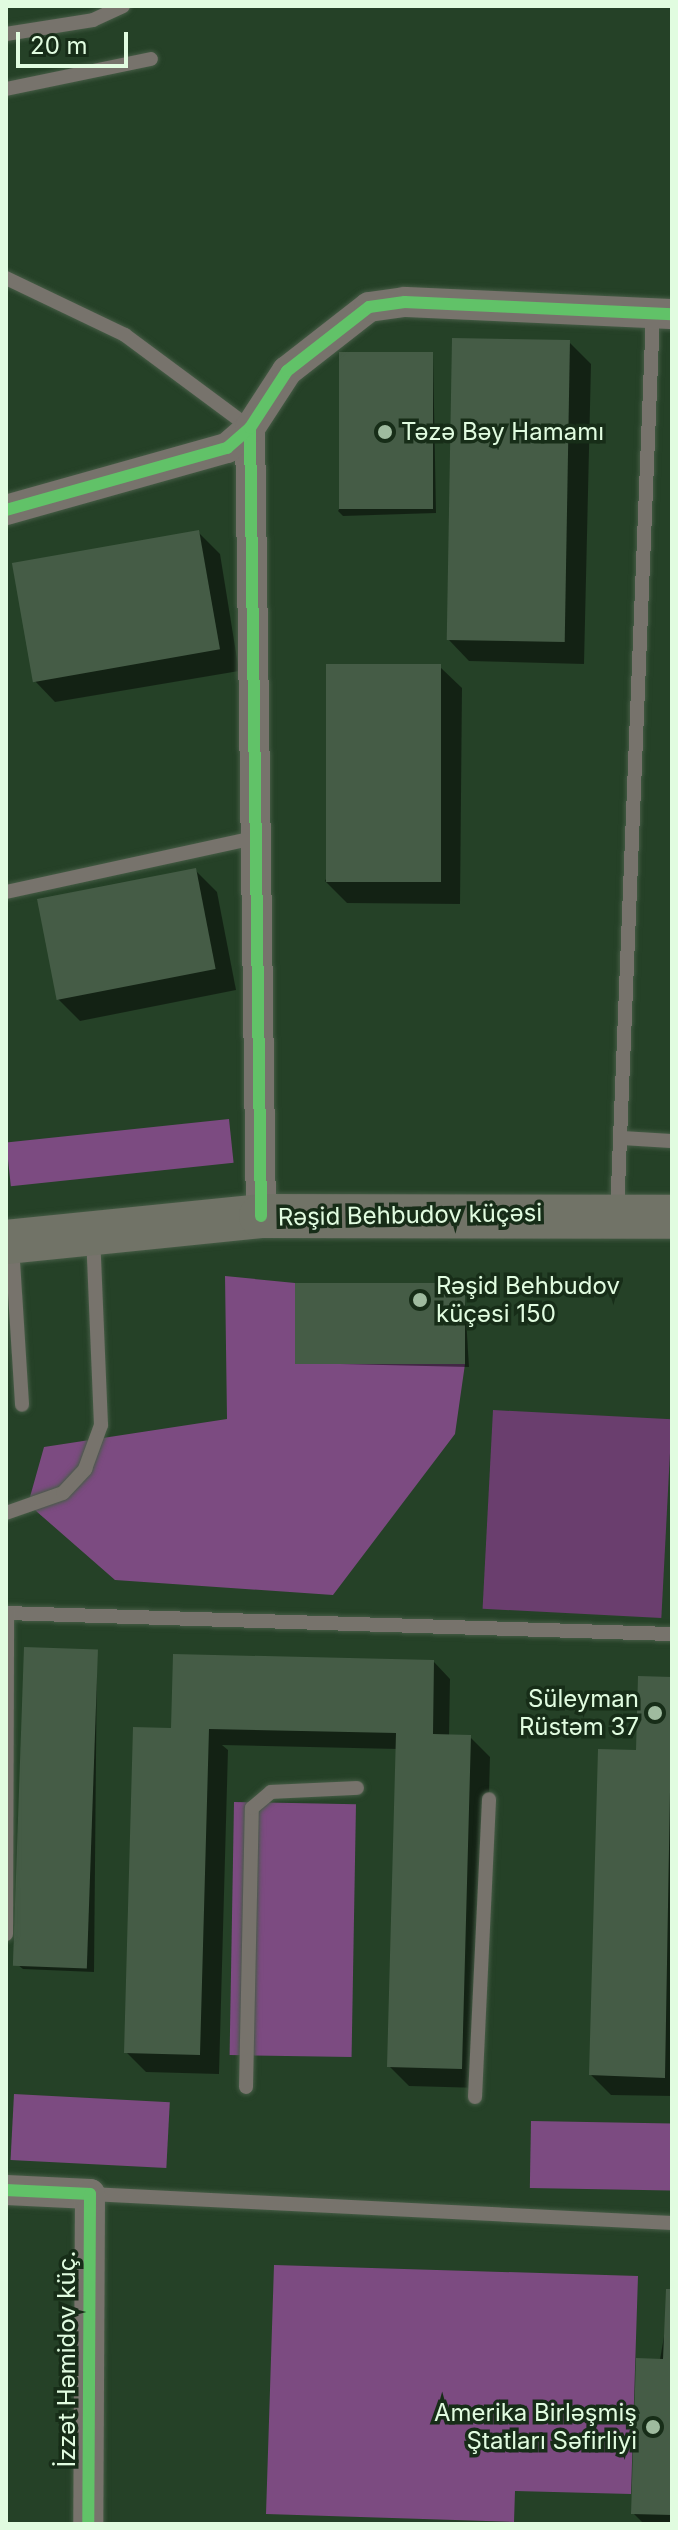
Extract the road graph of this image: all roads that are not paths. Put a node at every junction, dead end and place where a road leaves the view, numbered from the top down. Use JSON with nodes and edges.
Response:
{"nodes":[{"id":1,"x":123,"y":6,"type":"edge"},
{"id":2,"x":6,"y":34,"type":"edge"},
{"id":3,"x":151,"y":59,"type":"dead end"},
{"id":4,"x":6,"y":89,"type":"edge"},
{"id":5,"x":6,"y":278,"type":"edge"},
{"id":6,"x":662,"y":314,"type":"edge"},
{"id":7,"x":250,"y":428,"type":"junction"},
{"id":8,"x":6,"y":510,"type":"edge"},
{"id":9,"x":258,"y":837,"type":"junction"},
{"id":10,"x":6,"y":892,"type":"edge"},
{"id":11,"x":621,"y":1138,"type":"junction"},
{"id":12,"x":672,"y":1141,"type":"edge"},
{"id":13,"x":617,"y":1214,"type":"junction"},
{"id":14,"x":261,"y":1216,"type":"junction"},
{"id":15,"x":672,"y":1217,"type":"edge"},
{"id":16,"x":92,"y":1233,"type":"junction"},
{"id":17,"x":9,"y":1241,"type":"edge"},
{"id":18,"x":22,"y":1405,"type":"dead end"},
{"id":19,"x":6,"y":1513,"type":"edge"},
{"id":20,"x":6,"y":1613,"type":"edge"},
{"id":21,"x":672,"y":1634,"type":"edge"},
{"id":22,"x":357,"y":1788,"type":"dead end"},
{"id":23,"x":489,"y":1799,"type":"dead end"},
{"id":24,"x":6,"y":1934,"type":"edge"},
{"id":25,"x":246,"y":2087,"type":"dead end"},
{"id":26,"x":475,"y":2097,"type":"dead end"},
{"id":27,"x":6,"y":2190,"type":"edge"},
{"id":28,"x":90,"y":2194,"type":"junction"},
{"id":29,"x":672,"y":2223,"type":"edge"},
{"id":30,"x":88,"y":2524,"type":"edge"}],
"edges":[{"from":1,"to":2,"type":"lane"},
{"from":3,"to":4,"type":"lane"},
{"from":5,"to":7,"type":"lane"},
{"from":6,"to":7,"type":"street"},
{"from":6,"to":11,"type":"lane"},
{"from":7,"to":8,"type":"street"},
{"from":7,"to":9,"type":"street"},
{"from":9,"to":10,"type":"lane"},
{"from":9,"to":14,"type":"street"},
{"from":11,"to":12,"type":"lane"},
{"from":11,"to":13,"type":"lane"},
{"from":13,"to":14,"type":"main road","name":"Rəşid Behbudov küçəsi"},
{"from":13,"to":15,"type":"main road","name":"Rəşid Behbudov küçəsi"},
{"from":14,"to":16,"type":"main road","name":"Rəşid Behbudov küçəsi"},
{"from":16,"to":17,"type":"main road","name":"Rəşid Behbudov küçəsi"},
{"from":16,"to":19,"type":"lane"},
{"from":17,"to":18,"type":"lane"},
{"from":20,"to":21,"type":"lane"},
{"from":20,"to":24,"type":"lane"},
{"from":22,"to":25,"type":"lane"},
{"from":23,"to":26,"type":"lane"},
{"from":27,"to":28,"type":"street"},
{"from":28,"to":29,"type":"lane"},
{"from":28,"to":30,"type":"street","name":"İzzət Həmidov küç."}]}
